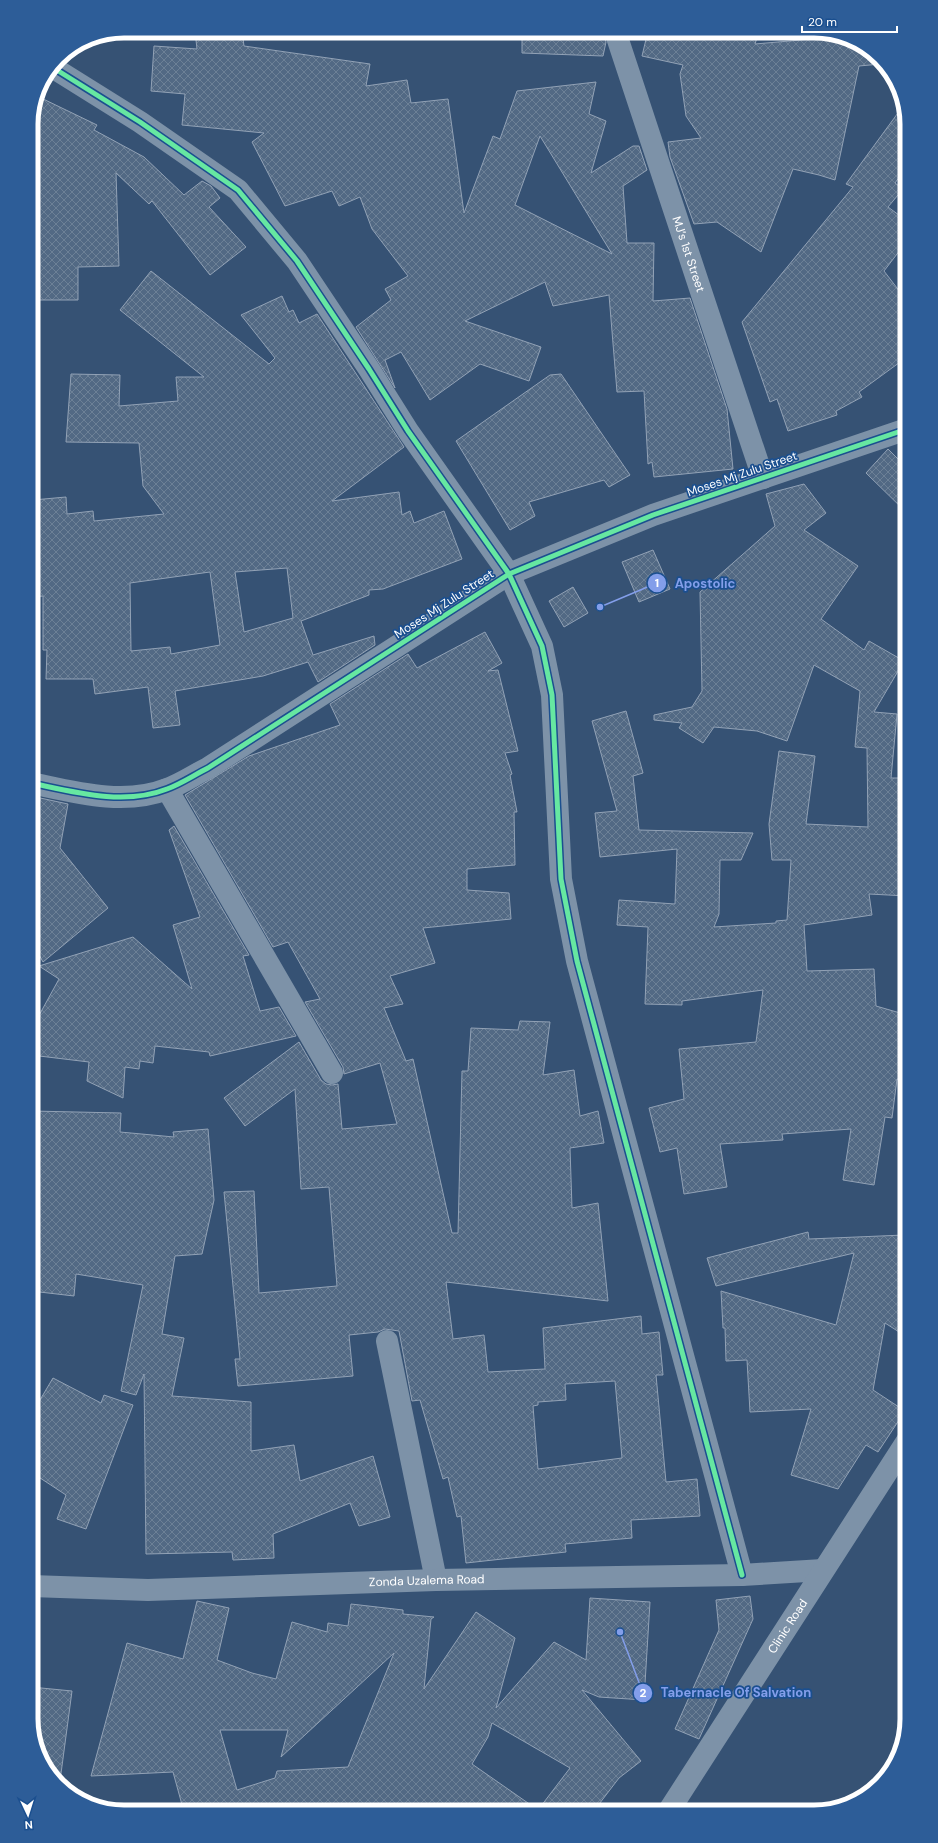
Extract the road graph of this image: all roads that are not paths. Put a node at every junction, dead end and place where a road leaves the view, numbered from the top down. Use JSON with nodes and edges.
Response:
{"nodes":[{"id":1,"x":617,"y":38,"type":"edge"},
{"id":2,"x":57,"y":70,"type":"edge"},
{"id":3,"x":900,"y":431,"type":"edge"},
{"id":4,"x":763,"y":478,"type":"junction"},
{"id":5,"x":508,"y":574,"type":"junction"},
{"id":6,"x":38,"y":784,"type":"edge"},
{"id":7,"x":167,"y":789,"type":"junction"},
{"id":8,"x":332,"y":1073,"type":"dead end"},
{"id":9,"x":387,"y":1341,"type":"dead end"},
{"id":10,"x":900,"y":1452,"type":"edge"},
{"id":11,"x":823,"y":1570,"type":"junction"},
{"id":12,"x":742,"y":1575,"type":"junction"},
{"id":13,"x":436,"y":1580,"type":"junction"},
{"id":14,"x":38,"y":1586,"type":"edge"},
{"id":15,"x":672,"y":1805,"type":"edge"}],
"edges":[{"from":1,"to":4,"type":"street","name":"MJ’s 1st Street"},
{"from":2,"to":5,"type":"street"},
{"from":3,"to":4,"type":"street","name":"Moses Mj Zulu Street"},
{"from":4,"to":5,"type":"street","name":"Moses Mj Zulu Street"},
{"from":5,"to":7,"type":"street","name":"Moses Mj Zulu Street"},
{"from":5,"to":12,"type":"street"},
{"from":6,"to":7,"type":"street","name":"Moses Mj Zulu Street"},
{"from":7,"to":8,"type":"street"},
{"from":9,"to":13,"type":"street"},
{"from":10,"to":11,"type":"street","name":"Clinic Road"},
{"from":11,"to":12,"type":"street","name":"Zonda Uzalema Road"},
{"from":11,"to":15,"type":"street","name":"Clinic Road"},
{"from":12,"to":13,"type":"street","name":"Zonda Uzalema Road"},
{"from":13,"to":14,"type":"street","name":"Zonda Uzalema Road"}]}
